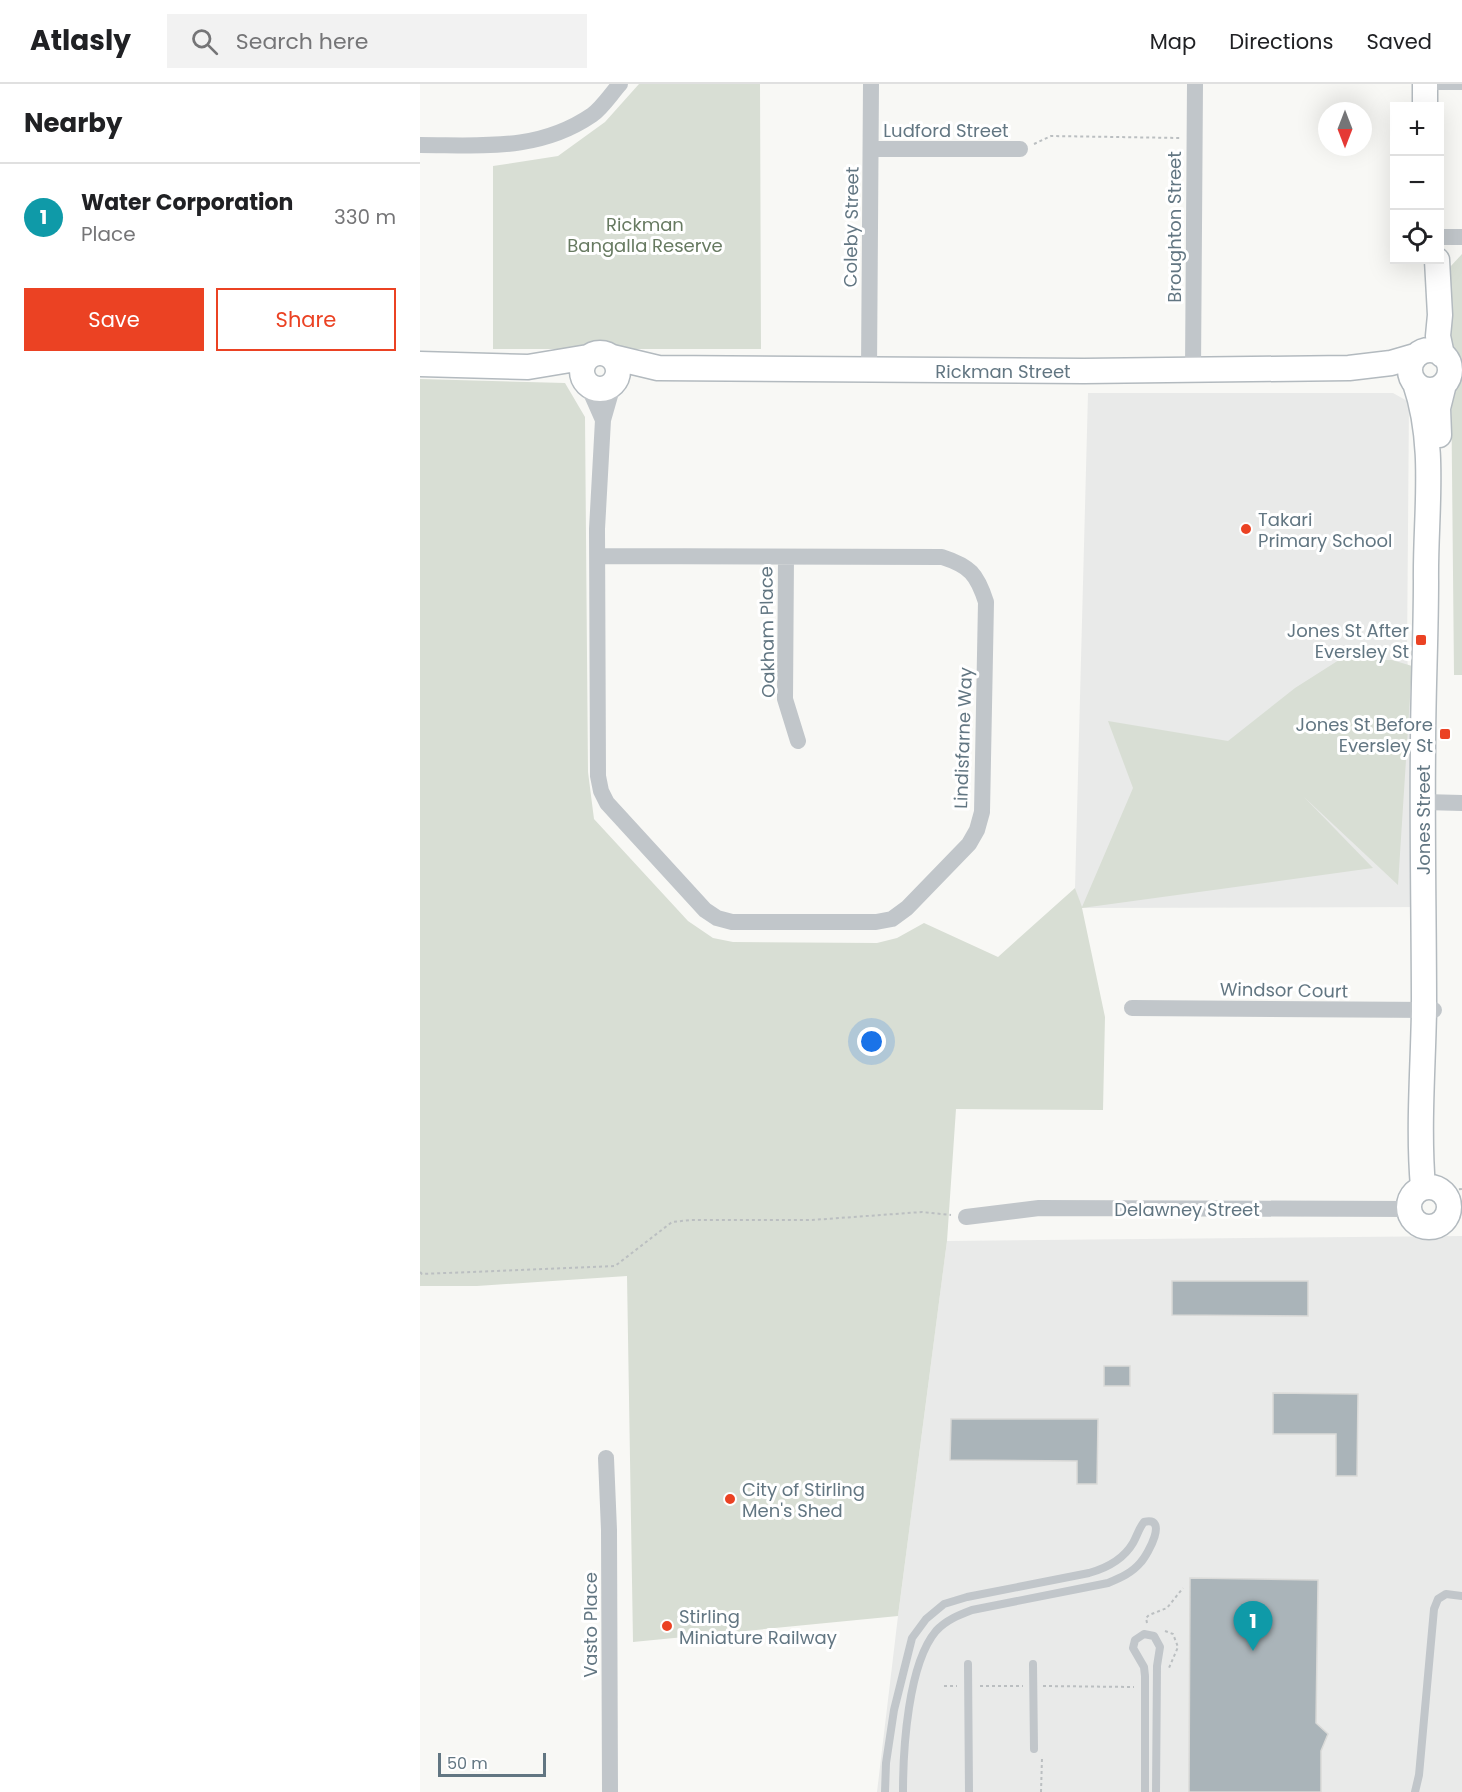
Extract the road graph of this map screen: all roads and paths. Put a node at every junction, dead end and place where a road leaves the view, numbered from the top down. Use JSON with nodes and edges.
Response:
{"nodes":[{"id":1,"x":620,"y":84,"type":"edge"},
{"id":2,"x":871,"y":84,"type":"edge"},
{"id":3,"x":1195,"y":84,"type":"edge"},
{"id":4,"x":1462,"y":86,"type":"edge"},
{"id":5,"x":1434,"y":90,"type":"edge"},
{"id":6,"x":1194,"y":138,"type":"junction"},
{"id":7,"x":420,"y":145,"type":"edge"},
{"id":8,"x":871,"y":149,"type":"junction"},
{"id":9,"x":1020,"y":149,"type":"joint"},
{"id":10,"x":1444,"y":237,"type":"edge"},
{"id":11,"x":1462,"y":237,"type":"edge"},
{"id":12,"x":1425,"y":264,"type":"edge"},
{"id":13,"x":1437,"y":264,"type":"edge"},
{"id":14,"x":588,"y":357,"type":"junction"},
{"id":15,"x":420,"y":364,"type":"edge"},
{"id":16,"x":1421,"y":365,"type":"junction"},
{"id":17,"x":528,"y":367,"type":"junction"},
{"id":18,"x":869,"y":370,"type":"junction"},
{"id":19,"x":1193,"y":370,"type":"junction"},
{"id":20,"x":614,"y":374,"type":"junction"},
{"id":21,"x":586,"y":383,"type":"junction"},
{"id":22,"x":603,"y":420,"type":"junction"},
{"id":23,"x":599,"y":556,"type":"junction"},
{"id":24,"x":786,"y":557,"type":"junction"},
{"id":25,"x":798,"y":741,"type":"dead end"},
{"id":26,"x":1429,"y":803,"type":"junction"},
{"id":27,"x":1462,"y":803,"type":"edge"},
{"id":28,"x":1132,"y":1008,"type":"dead end"},
{"id":29,"x":1429,"y":1010,"type":"junction"},
{"id":30,"x":1445,"y":1192,"type":"edge"},
{"id":31,"x":1409,"y":1209,"type":"junction"},
{"id":32,"x":966,"y":1217,"type":"joint"},
{"id":33,"x":1451,"y":1220,"type":"edge"},
{"id":34,"x":420,"y":1272,"type":"edge"},
{"id":35,"x":606,"y":1458,"type":"dead end"},
{"id":36,"x":1183,"y":1588,"type":"dead end"},
{"id":37,"x":1462,"y":1596,"type":"edge"},
{"id":38,"x":1151,"y":1627,"type":"dead end"},
{"id":39,"x":1161,"y":1629,"type":"dead end"},
{"id":40,"x":968,"y":1664,"type":"dead end"},
{"id":41,"x":1033,"y":1664,"type":"dead end"},
{"id":42,"x":1156,"y":1684,"type":"junction"},
{"id":43,"x":945,"y":1686,"type":"dead end"},
{"id":44,"x":969,"y":1686,"type":"junction"},
{"id":45,"x":1034,"y":1686,"type":"junction"},
{"id":46,"x":1145,"y":1686,"type":"junction"},
{"id":47,"x":1034,"y":1749,"type":"dead end"},
{"id":48,"x":610,"y":1792,"type":"edge"},
{"id":49,"x":885,"y":1792,"type":"edge"},
{"id":50,"x":903,"y":1792,"type":"edge"},
{"id":51,"x":969,"y":1792,"type":"edge"},
{"id":52,"x":1145,"y":1792,"type":"edge"},
{"id":53,"x":1156,"y":1792,"type":"edge"},
{"id":54,"x":1415,"y":1792,"type":"edge"}],
"edges":[{"from":1,"to":7,"type":"street"},
{"from":2,"to":8,"type":"street","name":"Coleby Street"},
{"from":3,"to":6,"type":"street","name":"Broughton Street"},
{"from":4,"to":5,"type":"lane"},
{"from":6,"to":9,"type":"path"},
{"from":6,"to":19,"type":"street","name":"Broughton Street"},
{"from":8,"to":9,"type":"street","name":"Ludford Street"},
{"from":8,"to":18,"type":"street","name":"Coleby Street"},
{"from":10,"to":11,"type":"street"},
{"from":12,"to":16,"type":"street","name":"Jones Street"},
{"from":13,"to":16,"type":"street","name":"Jones Street"},
{"from":14,"to":17,"type":"street"},
{"from":14,"to":20,"type":"street"},
{"from":14,"to":21,"type":"street"},
{"from":15,"to":17,"type":"street"},
{"from":16,"to":19,"type":"street","name":"Rickman Street"},
{"from":16,"to":26,"type":"street","name":"Jones Street"},
{"from":16,"to":26,"type":"street","name":"Jones Street"},
{"from":17,"to":21,"type":"street"},
{"from":18,"to":19,"type":"street","name":"Rickman Street"},
{"from":18,"to":20,"type":"street","name":"Rickman Street"},
{"from":20,"to":21,"type":"street"},
{"from":20,"to":22,"type":"street","name":"Lindisfarne Way"},
{"from":21,"to":22,"type":"street","name":"Lindisfarne Way"},
{"from":22,"to":23,"type":"street","name":"Lindisfarne Way"},
{"from":23,"to":24,"type":"street","name":"Lindisfarne Way"},
{"from":23,"to":24,"type":"street","name":"Lindisfarne Way"},
{"from":24,"to":25,"type":"street","name":"Oakham Place"},
{"from":26,"to":27,"type":"street"},
{"from":26,"to":29,"type":"street","name":"Jones Street"},
{"from":28,"to":29,"type":"street","name":"Windsor Court"},
{"from":29,"to":30,"type":"street","name":"Jones Street"},
{"from":30,"to":31,"type":"street"},
{"from":30,"to":33,"type":"street","name":"Jones Street"},
{"from":31,"to":32,"type":"street","name":"Delawney Street"},
{"from":31,"to":33,"type":"street","name":"Jones Street"},
{"from":32,"to":34,"type":"path"},
{"from":35,"to":48,"type":"street","name":"Vasto Place"},
{"from":36,"to":38,"type":"path"},
{"from":37,"to":54,"type":"lane"},
{"from":39,"to":42,"type":"path"},
{"from":40,"to":44,"type":"lane"},
{"from":41,"to":45,"type":"lane"},
{"from":42,"to":46,"type":"lane"},
{"from":42,"to":53,"type":"lane"},
{"from":43,"to":44,"type":"path"},
{"from":44,"to":45,"type":"path"},
{"from":44,"to":51,"type":"lane"},
{"from":45,"to":46,"type":"path"},
{"from":45,"to":47,"type":"lane"},
{"from":46,"to":52,"type":"lane"},
{"from":49,"to":50,"type":"lane"}]}
